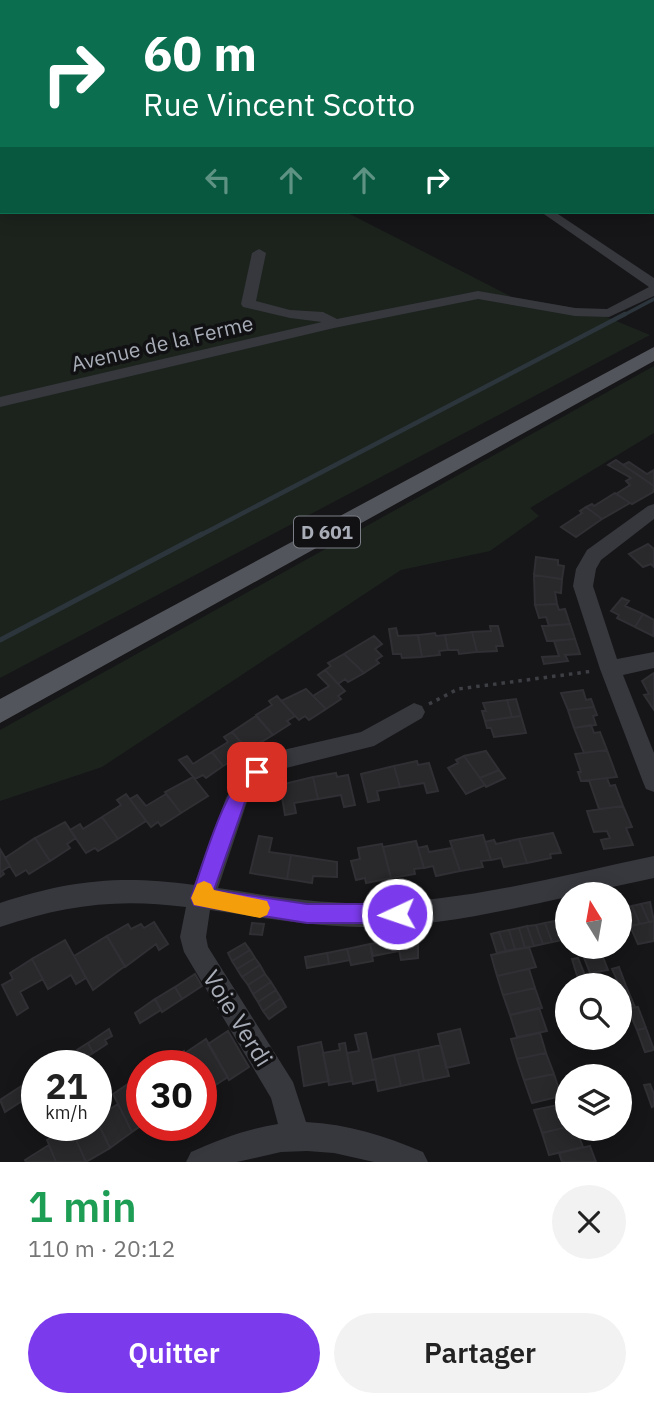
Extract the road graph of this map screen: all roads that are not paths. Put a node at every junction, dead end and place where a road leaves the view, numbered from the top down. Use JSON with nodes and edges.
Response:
{"nodes":[{"id":1,"x":550,"y":214,"type":"edge"},
{"id":2,"x":259,"y":253,"type":"dead end"},
{"id":3,"x":654,"y":284,"type":"edge"},
{"id":4,"x":654,"y":290,"type":"edge"},
{"id":5,"x":334,"y":324,"type":"junction"},
{"id":6,"x":654,"y":341,"type":"edge"},
{"id":7,"x":654,"y":352,"type":"edge"},
{"id":8,"x":0,"y":402,"type":"edge"},
{"id":9,"x":654,"y":510,"type":"edge"},
{"id":10,"x":654,"y":660,"type":"edge"},
{"id":11,"x":610,"y":669,"type":"junction"},
{"id":12,"x":0,"y":696,"type":"edge"},
{"id":13,"x":0,"y":712,"type":"edge"},
{"id":14,"x":414,"y":712,"type":"road end"},
{"id":15,"x":654,"y":780,"type":"edge"},
{"id":16,"x":654,"y":867,"type":"edge"},
{"id":17,"x":201,"y":898,"type":"junction"},
{"id":18,"x":0,"y":915,"type":"edge"},
{"id":19,"x":296,"y":1136,"type":"junction"},
{"id":20,"x":201,"y":1162,"type":"edge"},
{"id":21,"x":413,"y":1162,"type":"edge"}],
"edges":[{"from":1,"to":3,"type":"street"},
{"from":2,"to":5,"type":"street"},
{"from":4,"to":5,"type":"street","name":"Avenue de la Ferme"},
{"from":5,"to":8,"type":"street","name":"Avenue de la Ferme"},
{"from":6,"to":12,"type":"main road","number":"D 601"},
{"from":7,"to":13,"type":"main road","number":"D 601"},
{"from":9,"to":11,"type":"street"},
{"from":10,"to":11,"type":"street"},
{"from":11,"to":15,"type":"street"},
{"from":14,"to":17,"type":"street","name":"Voie Verdi"},
{"from":16,"to":17,"type":"street"},
{"from":17,"to":18,"type":"street"},
{"from":17,"to":19,"type":"street","name":"Voie Verdi"},
{"from":19,"to":20,"type":"street"},
{"from":19,"to":21,"type":"street"}]}
